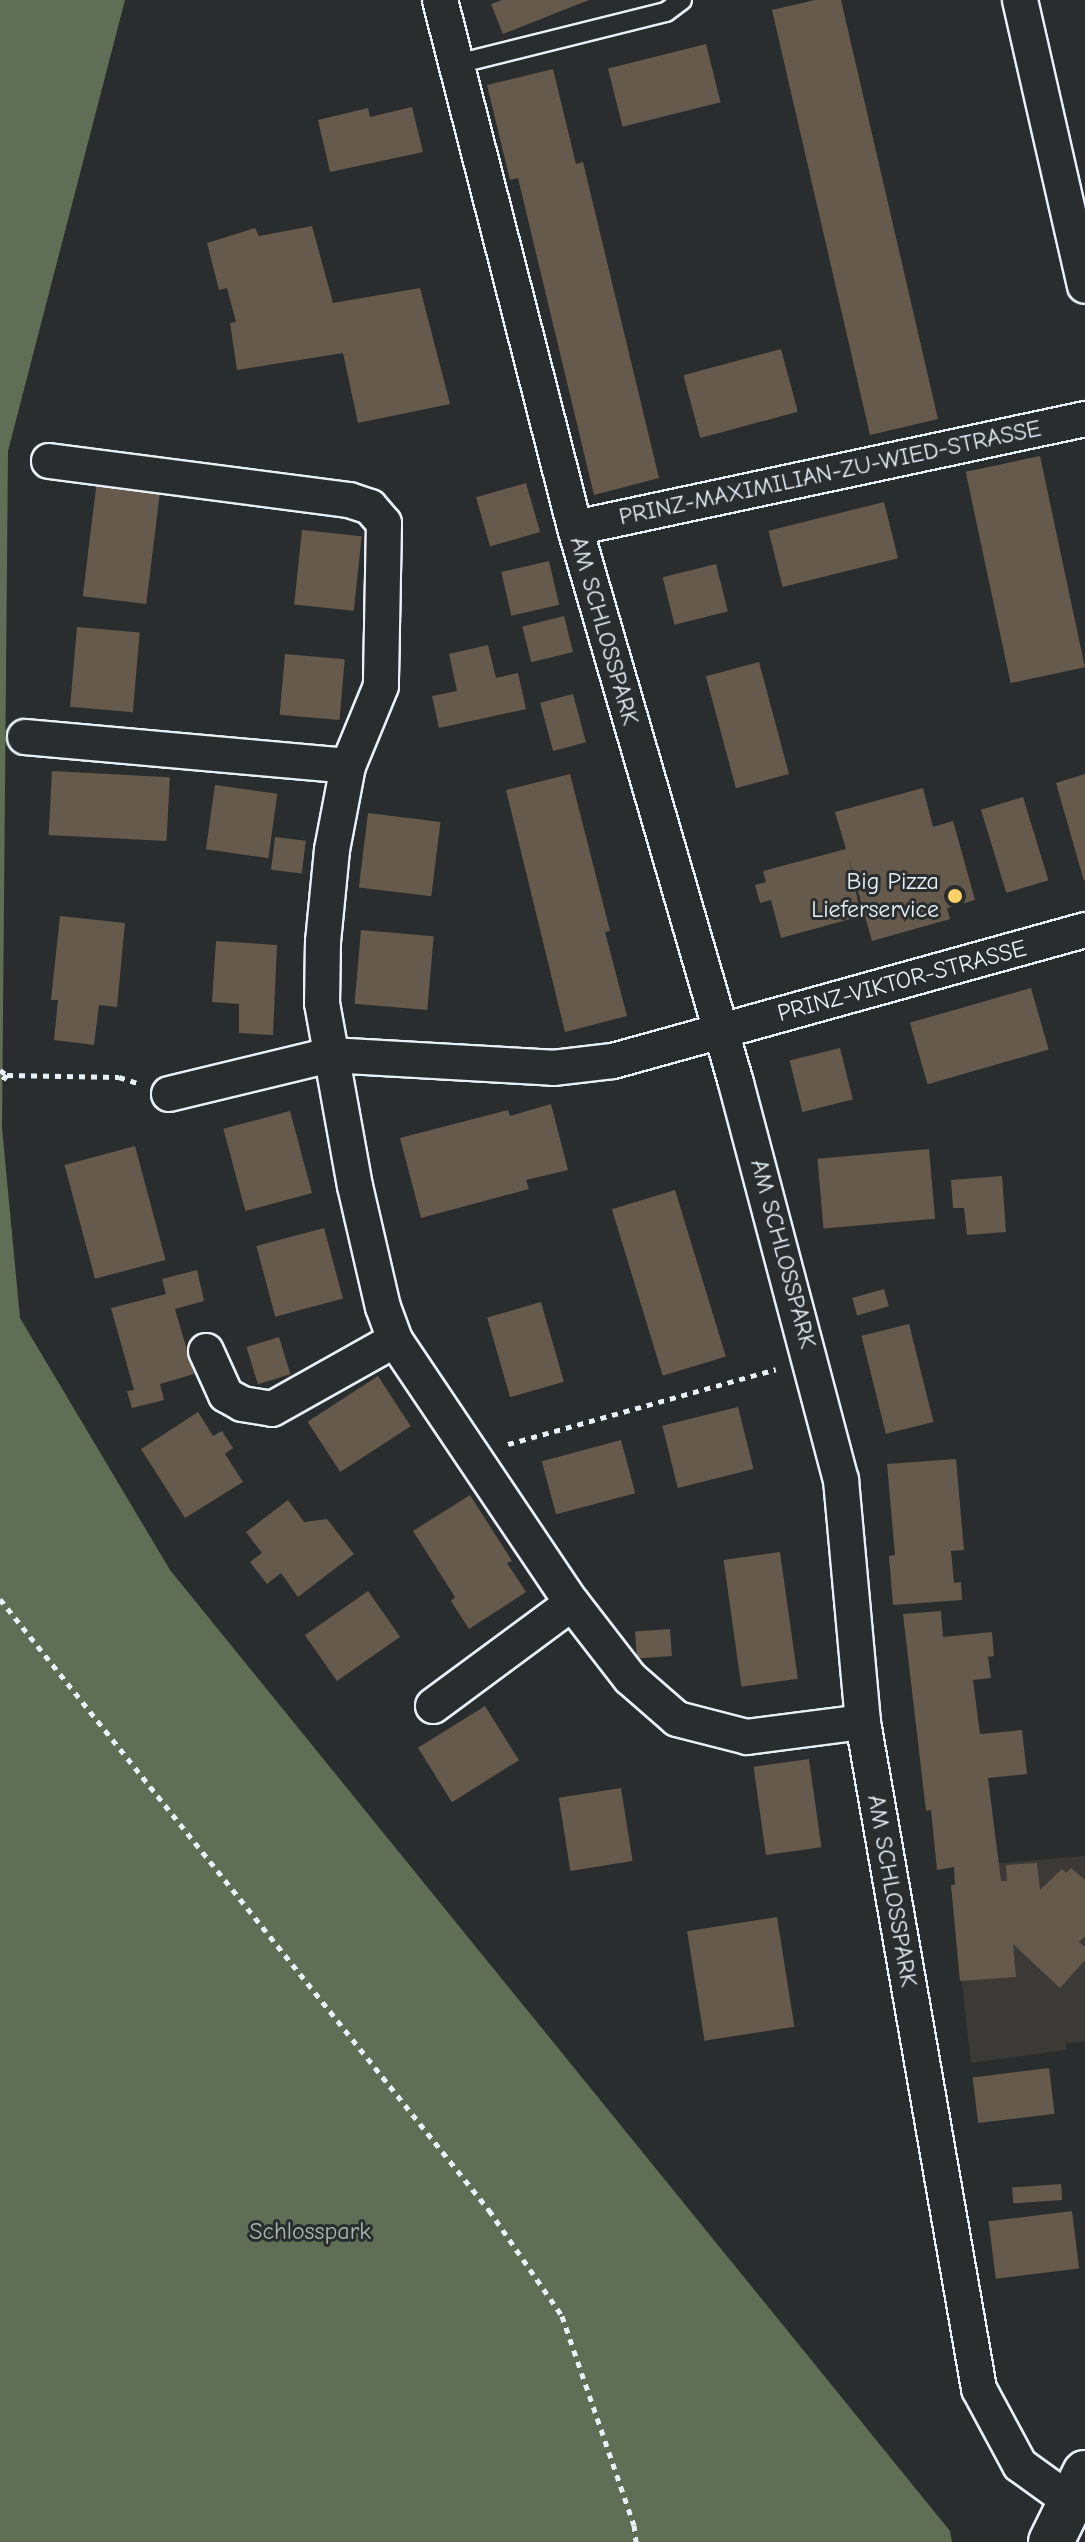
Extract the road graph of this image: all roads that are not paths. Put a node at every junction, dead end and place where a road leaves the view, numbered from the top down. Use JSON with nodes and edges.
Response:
{"nodes":[{"id":1,"x":440,"y":0,"type":"edge"},
{"id":2,"x":682,"y":0,"type":"edge"},
{"id":3,"x":1020,"y":0,"type":"edge"},
{"id":4,"x":457,"y":64,"type":"junction"},
{"id":5,"x":1085,"y":286,"type":"edge"},
{"id":6,"x":1085,"y":419,"type":"edge"},
{"id":7,"x":49,"y":461,"type":"dead end"},
{"id":8,"x":575,"y":528,"type":"junction"},
{"id":9,"x":25,"y":737,"type":"dead end"},
{"id":10,"x":348,"y":766,"type":"junction"},
{"id":11,"x":1085,"y":930,"type":"edge"},
{"id":12,"x":718,"y":1031,"type":"junction"},
{"id":13,"x":330,"y":1055,"type":"junction"},
{"id":14,"x":169,"y":1094,"type":"road end"},
{"id":15,"x":395,"y":1340,"type":"junction"},
{"id":16,"x":206,"y":1351,"type":"dead end"},
{"id":17,"x":572,"y":1603,"type":"junction"},
{"id":18,"x":433,"y":1706,"type":"dead end"},
{"id":19,"x":863,"y":1722,"type":"junction"},
{"id":20,"x":1077,"y":2487,"type":"edge"},
{"id":21,"x":1051,"y":2542,"type":"edge"}],
"edges":[{"from":1,"to":4,"type":"street","name":"AM SCHLOSSPARK"},
{"from":2,"to":4,"type":"lane"},
{"from":3,"to":5,"type":"street"},
{"from":4,"to":8,"type":"street","name":"AM SCHLOSSPARK"},
{"from":6,"to":8,"type":"street","name":"PRINZ-MAXIMILIAN-ZU-WIED-STRASSE"},
{"from":7,"to":10,"type":"street"},
{"from":8,"to":12,"type":"street","name":"AM SCHLOSSPARK"},
{"from":9,"to":10,"type":"street"},
{"from":10,"to":13,"type":"street"},
{"from":11,"to":12,"type":"street","name":"PRINZ-VIKTOR-STRASSE"},
{"from":12,"to":13,"type":"street","name":"PRINZ-VIKTOR-STRASSE"},
{"from":12,"to":19,"type":"street","name":"AM SCHLOSSPARK"},
{"from":13,"to":14,"type":"street","name":"PRINZ-VIKTOR-STRASSE"},
{"from":13,"to":15,"type":"street"},
{"from":15,"to":16,"type":"street"},
{"from":15,"to":17,"type":"street"},
{"from":17,"to":18,"type":"street"},
{"from":17,"to":19,"type":"street"},
{"from":19,"to":20,"type":"street","name":"AM SCHLOSSPARK"},
{"from":20,"to":21,"type":"street"}]}
